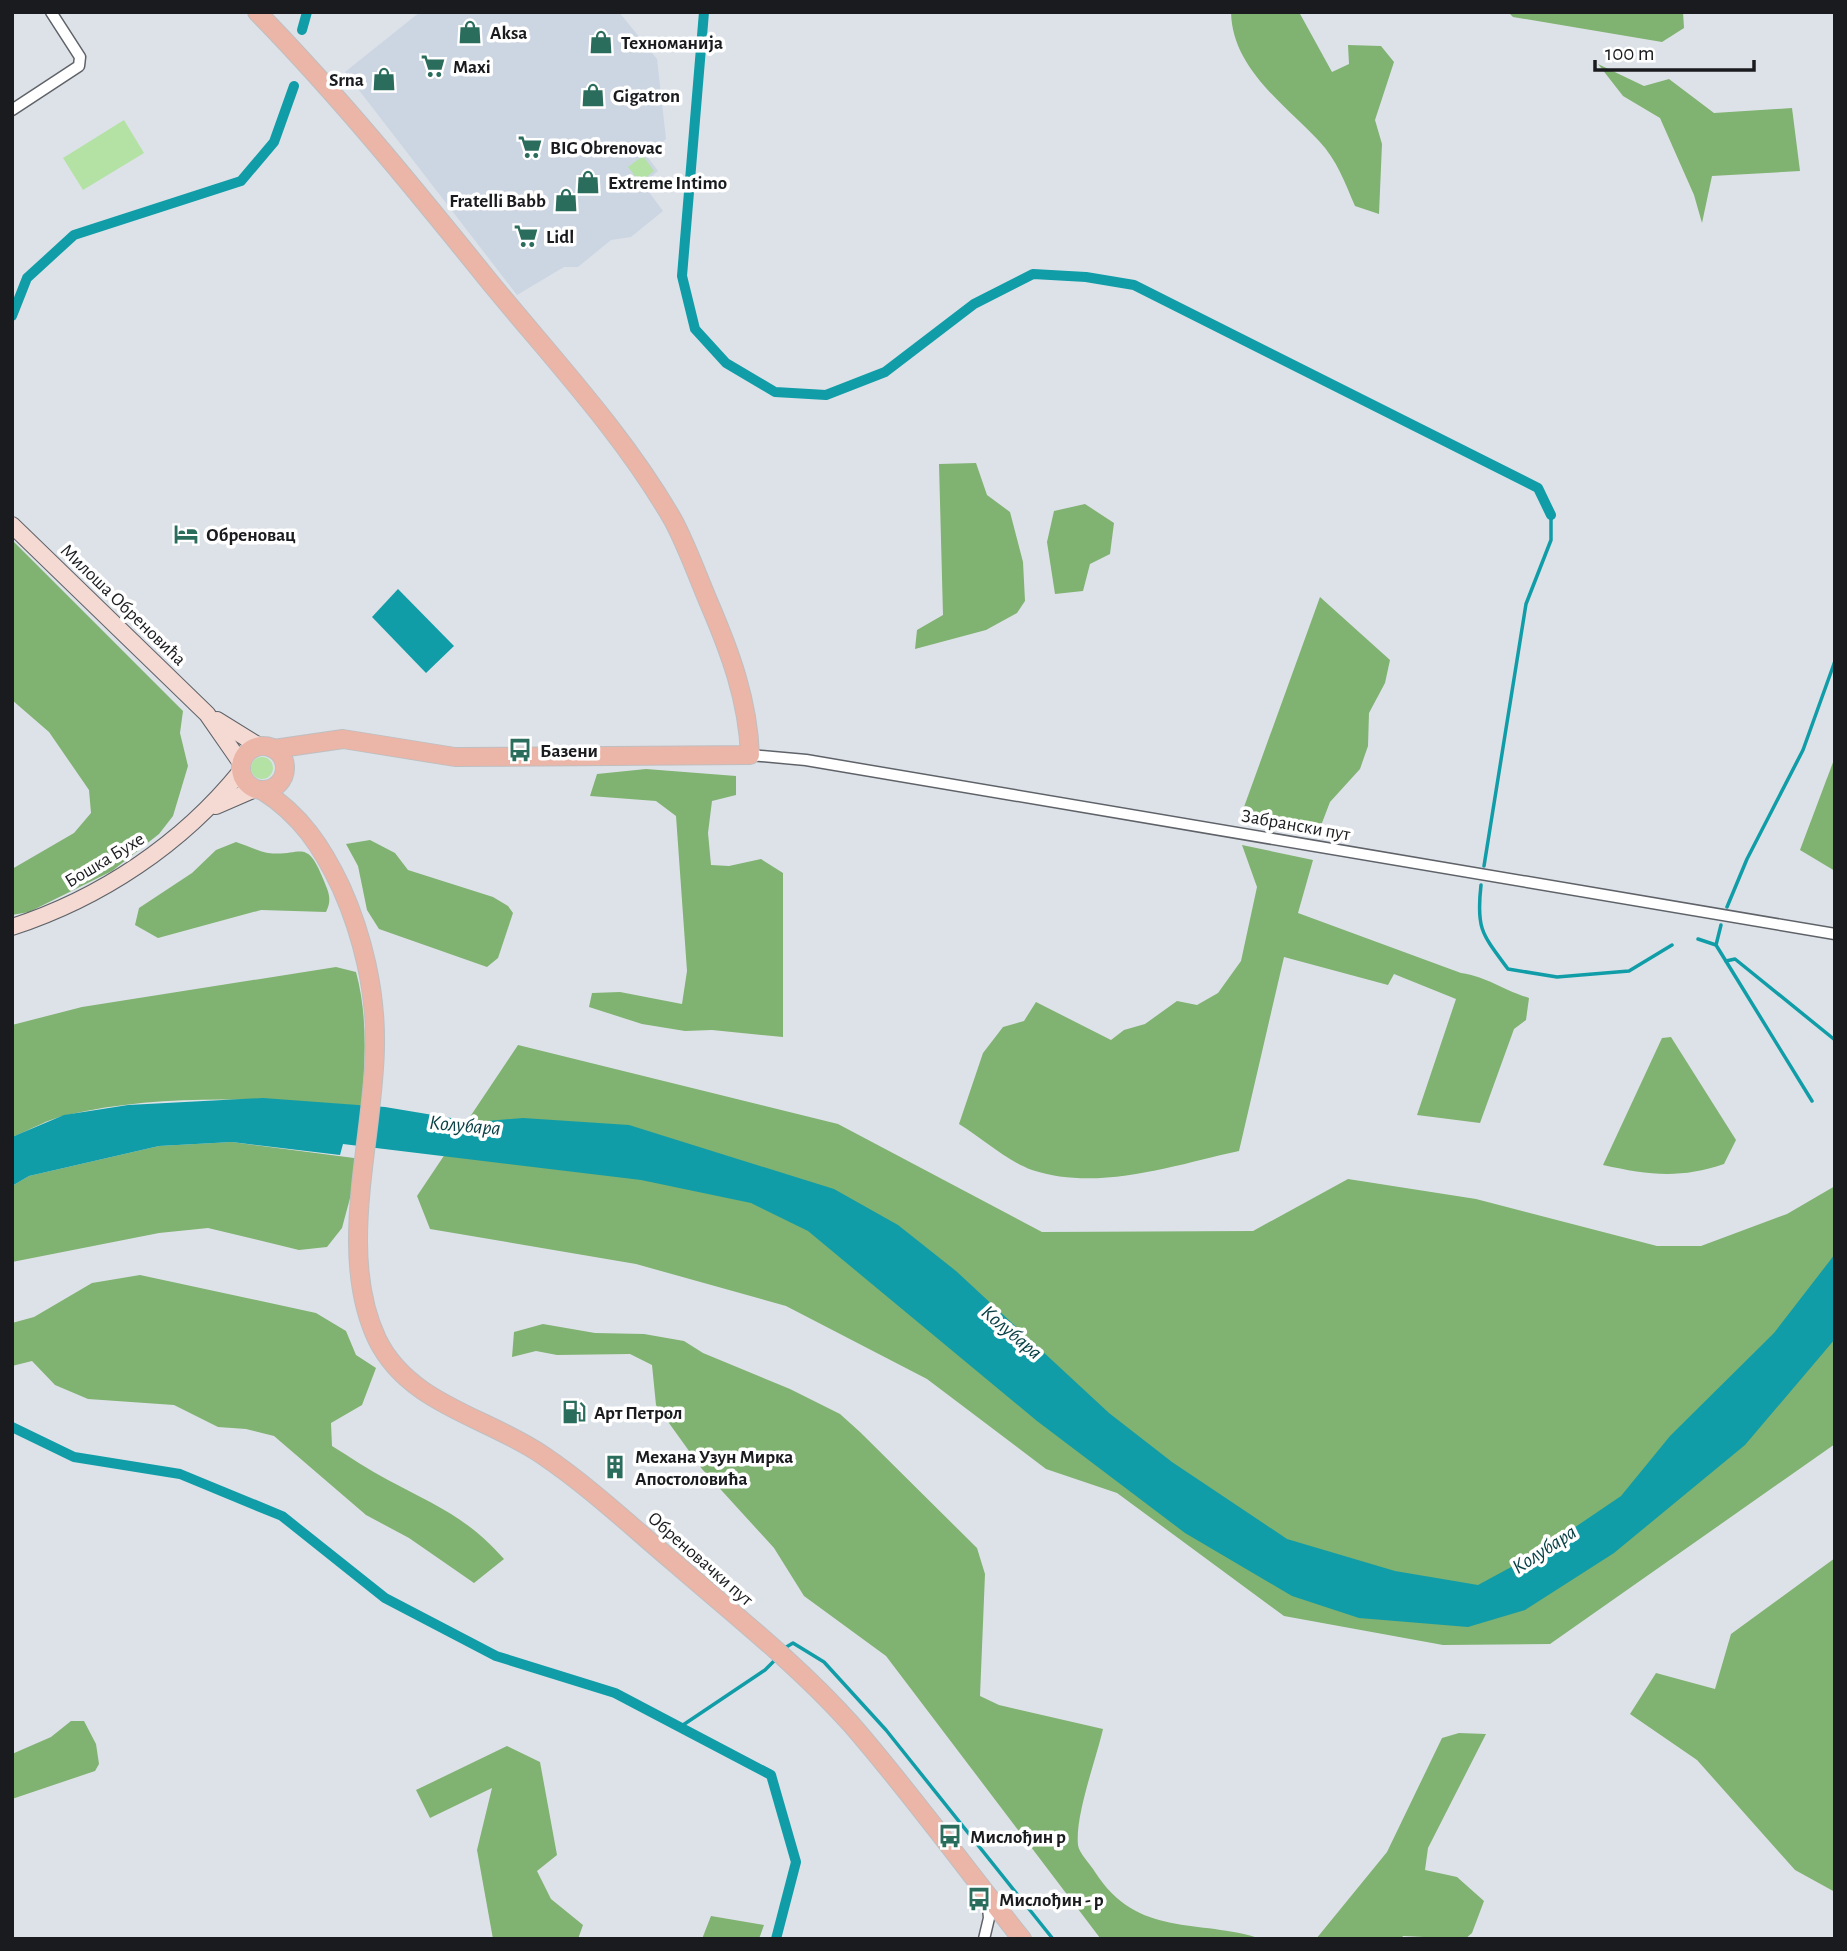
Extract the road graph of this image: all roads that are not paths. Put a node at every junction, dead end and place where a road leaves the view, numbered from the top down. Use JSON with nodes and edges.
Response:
{"nodes":[{"id":1,"x":51,"y":12,"type":"edge"},
{"id":2,"x":257,"y":12,"type":"edge"},
{"id":3,"x":12,"y":110,"type":"edge"},
{"id":4,"x":12,"y":525,"type":"edge"},
{"id":5,"x":207,"y":713,"type":"junction"},
{"id":6,"x":327,"y":740,"type":"junction"},
{"id":7,"x":266,"y":748,"type":"junction"},
{"id":8,"x":750,"y":755,"type":"junction"},
{"id":9,"x":241,"y":767,"type":"junction"},
{"id":10,"x":284,"y":771,"type":"junction"},
{"id":11,"x":259,"y":790,"type":"junction"},
{"id":12,"x":207,"y":810,"type":"junction"},
{"id":13,"x":315,"y":839,"type":"junction"},
{"id":14,"x":12,"y":927,"type":"edge"},
{"id":15,"x":1835,"y":934,"type":"edge"},
{"id":16,"x":987,"y":1894,"type":"junction"},
{"id":17,"x":1018,"y":1938,"type":"edge"},
{"id":18,"x":984,"y":1939,"type":"edge"}],
"edges":[{"from":1,"to":3,"type":"street"},
{"from":2,"to":8,"type":"main road"},
{"from":4,"to":5,"type":"street","name":"Милоша Обреновића"},
{"from":5,"to":7,"type":"street","name":"Милоша Обреновића"},
{"from":5,"to":9,"type":"street","name":"Милоша Обреновића"},
{"from":6,"to":7,"type":"main road"},
{"from":6,"to":8,"type":"main road"},
{"from":6,"to":10,"type":"main road"},
{"from":7,"to":9,"type":"main road"},
{"from":7,"to":10,"type":"main road"},
{"from":8,"to":15,"type":"street","name":"Забрански пут"},
{"from":9,"to":11,"type":"main road"},
{"from":9,"to":12,"type":"street","name":"Бошка Бухе"},
{"from":10,"to":11,"type":"main road"},
{"from":10,"to":13,"type":"main road"},
{"from":11,"to":12,"type":"street","name":"Бошка Бухе"},
{"from":11,"to":13,"type":"main road"},
{"from":12,"to":14,"type":"street","name":"Бошка Бухе"},
{"from":13,"to":16,"type":"main road","name":"Обреновачки пут"},
{"from":16,"to":17,"type":"main road","name":"Обреновачки пут"},
{"from":16,"to":18,"type":"street"}]}
